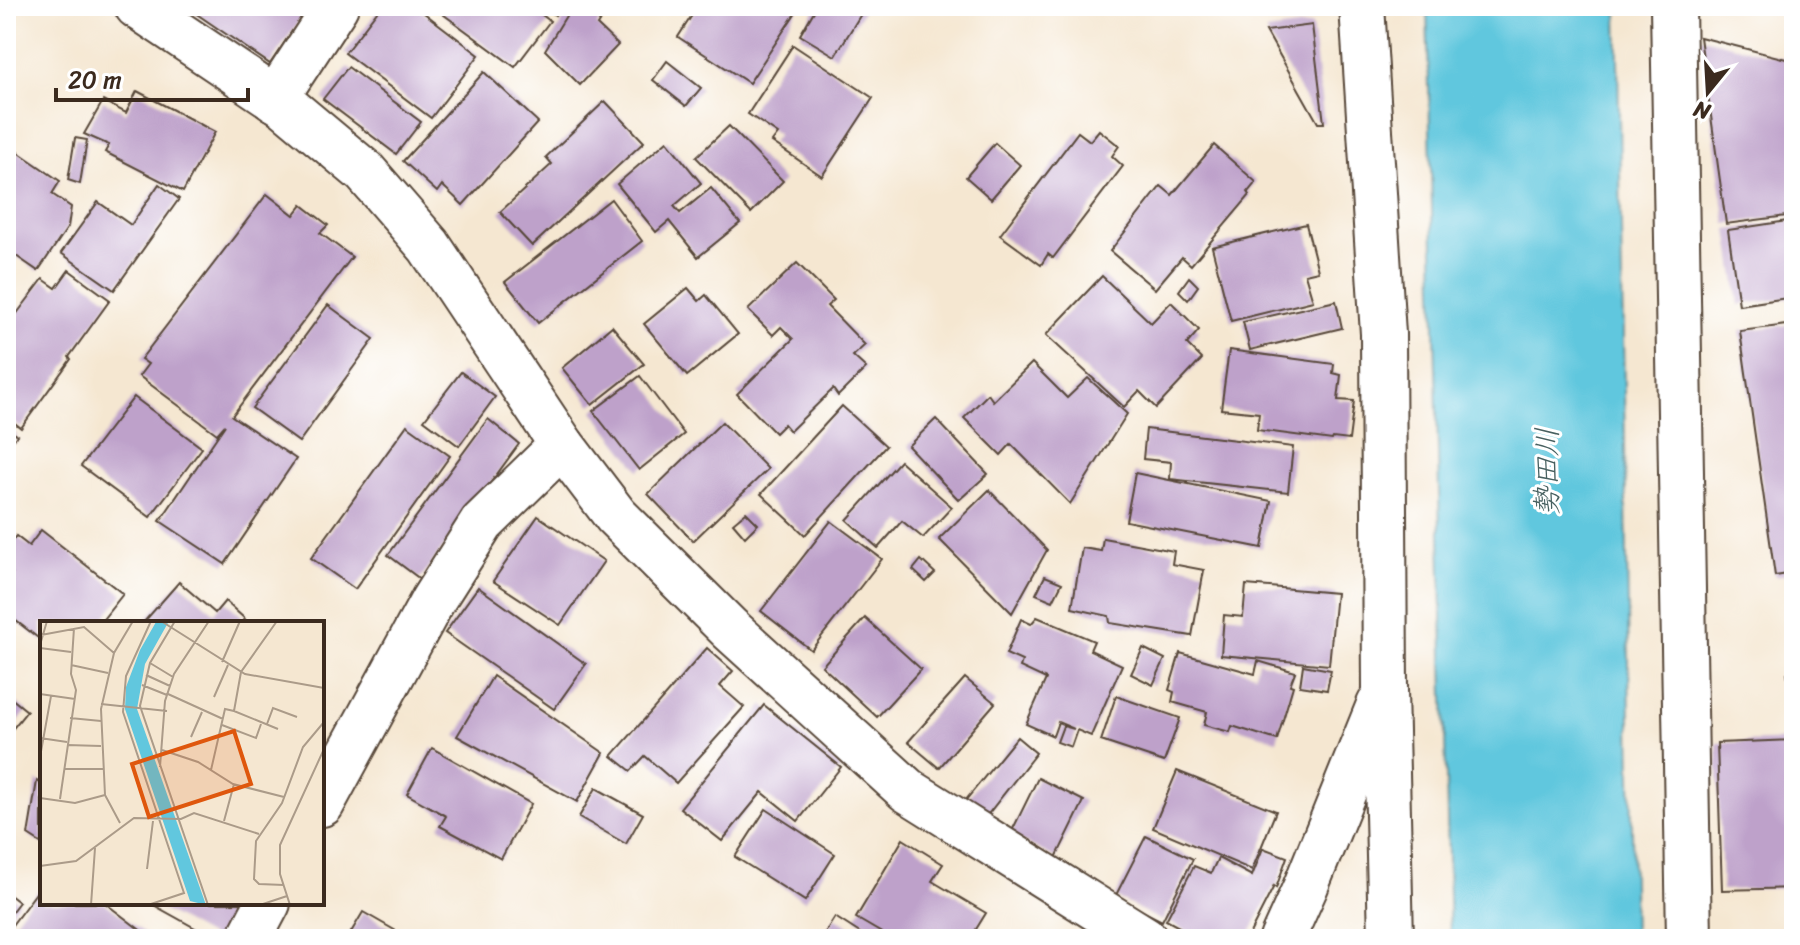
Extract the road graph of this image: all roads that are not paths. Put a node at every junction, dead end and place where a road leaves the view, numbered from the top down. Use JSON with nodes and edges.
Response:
{"nodes":[{"id":1,"x":137,"y":6,"type":"edge"},
{"id":2,"x":336,"y":6,"type":"edge"},
{"id":3,"x":1362,"y":6,"type":"edge"},
{"id":4,"x":1673,"y":6,"type":"edge"},
{"id":5,"x":275,"y":99,"type":"junction"},
{"id":6,"x":562,"y":445,"type":"junction"},
{"id":7,"x":1385,"y":690,"type":"junction"},
{"id":8,"x":324,"y":800,"type":"edge"},
{"id":9,"x":267,"y":905,"type":"edge"},
{"id":10,"x":249,"y":939,"type":"edge"},
{"id":11,"x":1145,"y":939,"type":"edge"},
{"id":12,"x":1282,"y":939,"type":"edge"},
{"id":13,"x":1391,"y":939,"type":"edge"},
{"id":14,"x":1689,"y":939,"type":"edge"}],
"edges":[{"from":1,"to":5,"type":"street"},
{"from":2,"to":5,"type":"street"},
{"from":3,"to":7,"type":"street"},
{"from":4,"to":14,"type":"street"},
{"from":5,"to":6,"type":"street"},
{"from":6,"to":8,"type":"street"},
{"from":6,"to":11,"type":"street"},
{"from":7,"to":12,"type":"street"},
{"from":7,"to":13,"type":"street"},
{"from":9,"to":10,"type":"street"}]}
